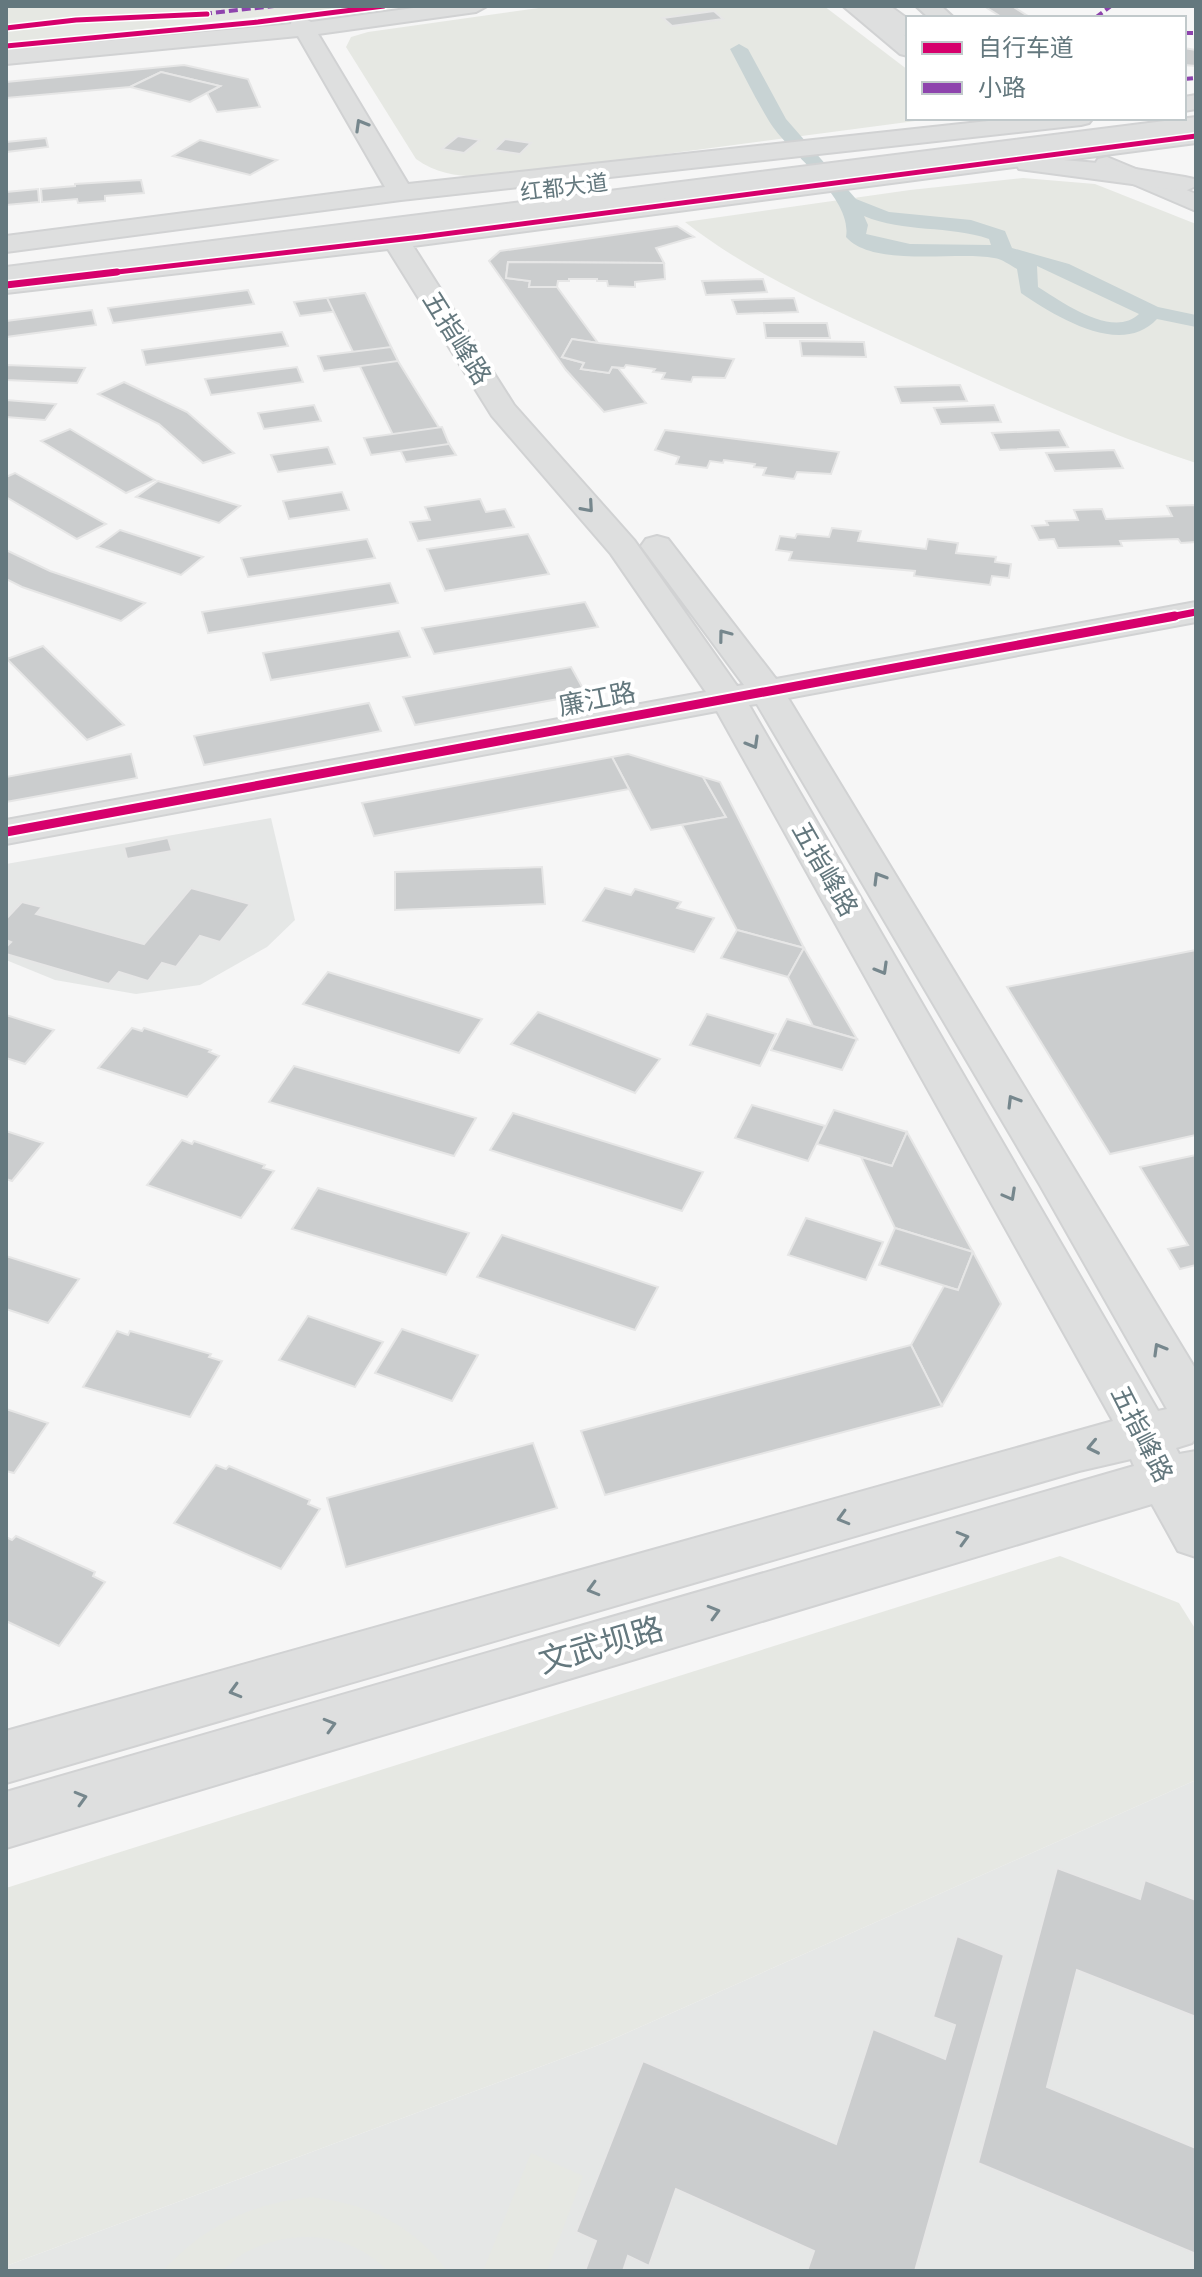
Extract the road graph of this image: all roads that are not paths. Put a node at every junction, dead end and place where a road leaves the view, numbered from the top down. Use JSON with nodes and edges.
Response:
{"nodes":[{"id":1,"x":418,"y":6,"type":"edge"},
{"id":2,"x":476,"y":6,"type":"edge"},
{"id":3,"x":854,"y":6,"type":"edge"},
{"id":4,"x":876,"y":6,"type":"edge"},
{"id":5,"x":291,"y":27,"type":"junction"},
{"id":6,"x":906,"y":28,"type":"edge"},
{"id":7,"x":906,"y":47,"type":"edge"},
{"id":8,"x":6,"y":54,"type":"edge"},
{"id":9,"x":328,"y":114,"type":"dead end"},
{"id":10,"x":1196,"y":124,"type":"edge"},
{"id":11,"x":978,"y":125,"type":"edge"},
{"id":12,"x":1076,"y":129,"type":"edge"},
{"id":13,"x":924,"y":152,"type":"junction"},
{"id":14,"x":871,"y":159,"type":"junction"},
{"id":15,"x":1006,"y":163,"type":"junction"},
{"id":16,"x":358,"y":168,"type":"dead end"},
{"id":17,"x":1194,"y":170,"type":"edge"},
{"id":18,"x":1130,"y":175,"type":"junction"},
{"id":19,"x":704,"y":179,"type":"junction"},
{"id":20,"x":401,"y":192,"type":"junction"},
{"id":21,"x":373,"y":196,"type":"junction"},
{"id":22,"x":409,"y":239,"type":"junction"},
{"id":23,"x":6,"y":244,"type":"edge"},
{"id":24,"x":6,"y":255,"type":"edge"},
{"id":25,"x":6,"y":275,"type":"edge"},
{"id":26,"x":6,"y":285,"type":"edge"},
{"id":27,"x":1196,"y":612,"type":"edge"},
{"id":28,"x":766,"y":690,"type":"junction"},
{"id":29,"x":727,"y":697,"type":"junction"},
{"id":30,"x":6,"y":832,"type":"edge"},
{"id":31,"x":1196,"y":1420,"type":"edge"},
{"id":32,"x":1169,"y":1462,"type":"edge"},
{"id":33,"x":1196,"y":1535,"type":"edge"},
{"id":34,"x":6,"y":1757,"type":"edge"},
{"id":35,"x":6,"y":1820,"type":"edge"}],
"edges":[{"from":1,"to":5,"type":"main road"},
{"from":2,"to":5,"type":"main road"},
{"from":3,"to":7,"type":"main road"},
{"from":4,"to":6,"type":"main road"},
{"from":5,"to":8,"type":"main road"},
{"from":5,"to":9,"type":"main road"},
{"from":20,"to":5,"type":"main road","one_way":true},
{"from":10,"to":12,"type":"main road","name":"红都大道"},
{"from":11,"to":12,"type":"main road"},
{"from":11,"to":13,"type":"main road"},
{"from":11,"to":14,"type":"main road"},
{"from":12,"to":13,"type":"main road","name":"红都大道"},
{"from":12,"to":15,"type":"main road"},
{"from":12,"to":17,"type":"main road"},
{"from":12,"to":17,"type":"main road"},
{"from":12,"to":18,"type":"main road"},
{"from":13,"to":14,"type":"main road","name":"红都大道"},
{"from":13,"to":15,"type":"main road"},
{"from":14,"to":15,"type":"main road"},
{"from":14,"to":19,"type":"main road"},
{"from":14,"to":19,"type":"main road","name":"红都大道"},
{"from":15,"to":18,"type":"main road"},
{"from":16,"to":21,"type":"main road"},
{"from":17,"to":18,"type":"main road"},
{"from":19,"to":20,"type":"main road"},
{"from":19,"to":22,"type":"main road"},
{"from":19,"to":24,"type":"main road","name":"红都大道"},
{"from":19,"to":25,"type":"main road","name":"红都大道"},
{"from":20,"to":21,"type":"main road"},
{"from":21,"to":23,"type":"main road"},
{"from":22,"to":26,"type":"main road"},
{"from":28,"to":22,"type":"main road","name":"五指峰路","one_way":true},
{"from":22,"to":29,"type":"main road","name":"五指峰路","one_way":true},
{"from":27,"to":28,"type":"main road","name":"廉江路"},
{"from":28,"to":29,"type":"main road","name":"廉江路"},
{"from":31,"to":28,"type":"main road","name":"五指峰路","one_way":true},
{"from":29,"to":30,"type":"main road","name":"廉江路"},
{"from":29,"to":32,"type":"main road","name":"五指峰路","one_way":true},
{"from":31,"to":32,"type":"main road","name":"文武坝路"},
{"from":32,"to":33,"type":"main road","name":"五指峰路"},
{"from":32,"to":34,"type":"main road","name":"文武坝路","one_way":true},
{"from":35,"to":32,"type":"main road","name":"文武坝路","one_way":true}]}
